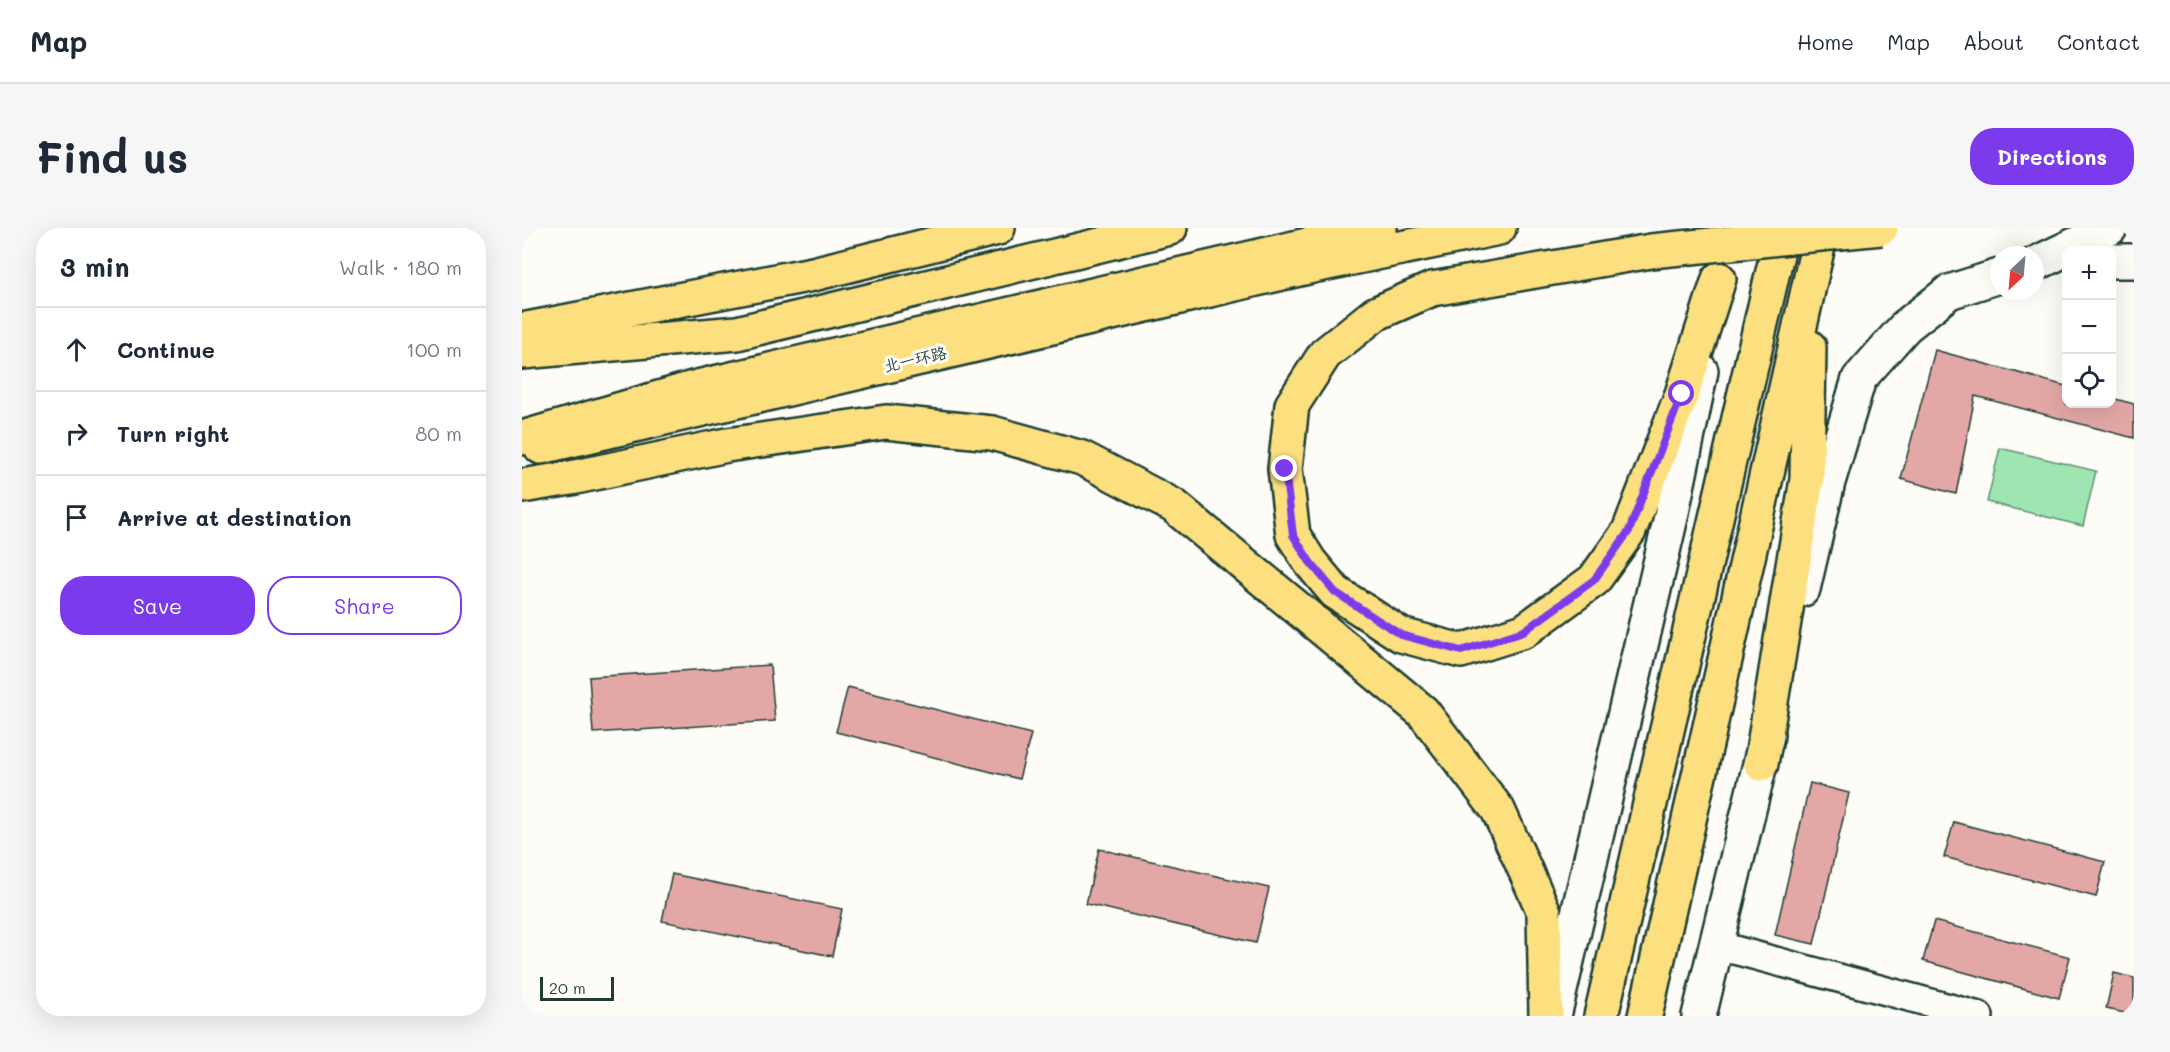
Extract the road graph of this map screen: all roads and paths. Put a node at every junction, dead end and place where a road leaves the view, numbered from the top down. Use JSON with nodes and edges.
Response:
{"nodes":[{"id":1,"x":998,"y":228,"type":"edge"},
{"id":2,"x":1170,"y":228,"type":"edge"},
{"id":3,"x":1380,"y":228,"type":"edge"},
{"id":4,"x":1499,"y":228,"type":"edge"},
{"id":5,"x":1731,"y":228,"type":"edge"},
{"id":6,"x":1783,"y":228,"type":"edge"},
{"id":7,"x":1822,"y":228,"type":"edge"},
{"id":8,"x":1881,"y":228,"type":"edge"},
{"id":9,"x":2110,"y":228,"type":"edge"},
{"id":10,"x":2116,"y":261,"type":"edge"},
{"id":11,"x":2134,"y":261,"type":"edge"},
{"id":12,"x":2048,"y":262,"type":"edge"},
{"id":13,"x":1810,"y":278,"type":"junction"},
{"id":14,"x":1719,"y":279,"type":"junction"},
{"id":15,"x":1990,"y":279,"type":"edge"},
{"id":16,"x":522,"y":330,"type":"edge"},
{"id":17,"x":522,"y":351,"type":"edge"},
{"id":18,"x":522,"y":438,"type":"edge"},
{"id":19,"x":522,"y":452,"type":"edge"},
{"id":20,"x":522,"y":486,"type":"edge"},
{"id":21,"x":1761,"y":764,"type":"junction"},
{"id":22,"x":1716,"y":945,"type":"junction"},
{"id":23,"x":1546,"y":1016,"type":"edge"},
{"id":24,"x":1554,"y":1016,"type":"edge"},
{"id":25,"x":1601,"y":1016,"type":"edge"},
{"id":26,"x":1645,"y":1016,"type":"edge"},
{"id":27,"x":1699,"y":1016,"type":"edge"},
{"id":28,"x":1979,"y":1016,"type":"edge"}],
"edges":[{"from":1,"to":16,"type":"main road"},
{"from":2,"to":17,"type":"main road"},
{"from":3,"to":18,"type":"main road"},
{"from":4,"to":19,"type":"main road","name":"北一环路"},
{"from":5,"to":14,"type":"main road"},
{"from":6,"to":25,"type":"main road"},
{"from":7,"to":13,"type":"main road"},
{"from":8,"to":14,"type":"main road","bridge":true},
{"from":9,"to":12,"type":"main road"},
{"from":10,"to":11,"type":"main road"},
{"from":13,"to":21,"type":"main road"},
{"from":13,"to":26,"type":"main road"},
{"from":14,"to":24,"type":"main road"},
{"from":15,"to":21,"type":"main road"},
{"from":20,"to":23,"type":"main road"},
{"from":21,"to":22,"type":"main road"},
{"from":22,"to":27,"type":"main road"},
{"from":22,"to":28,"type":"street"}]}
